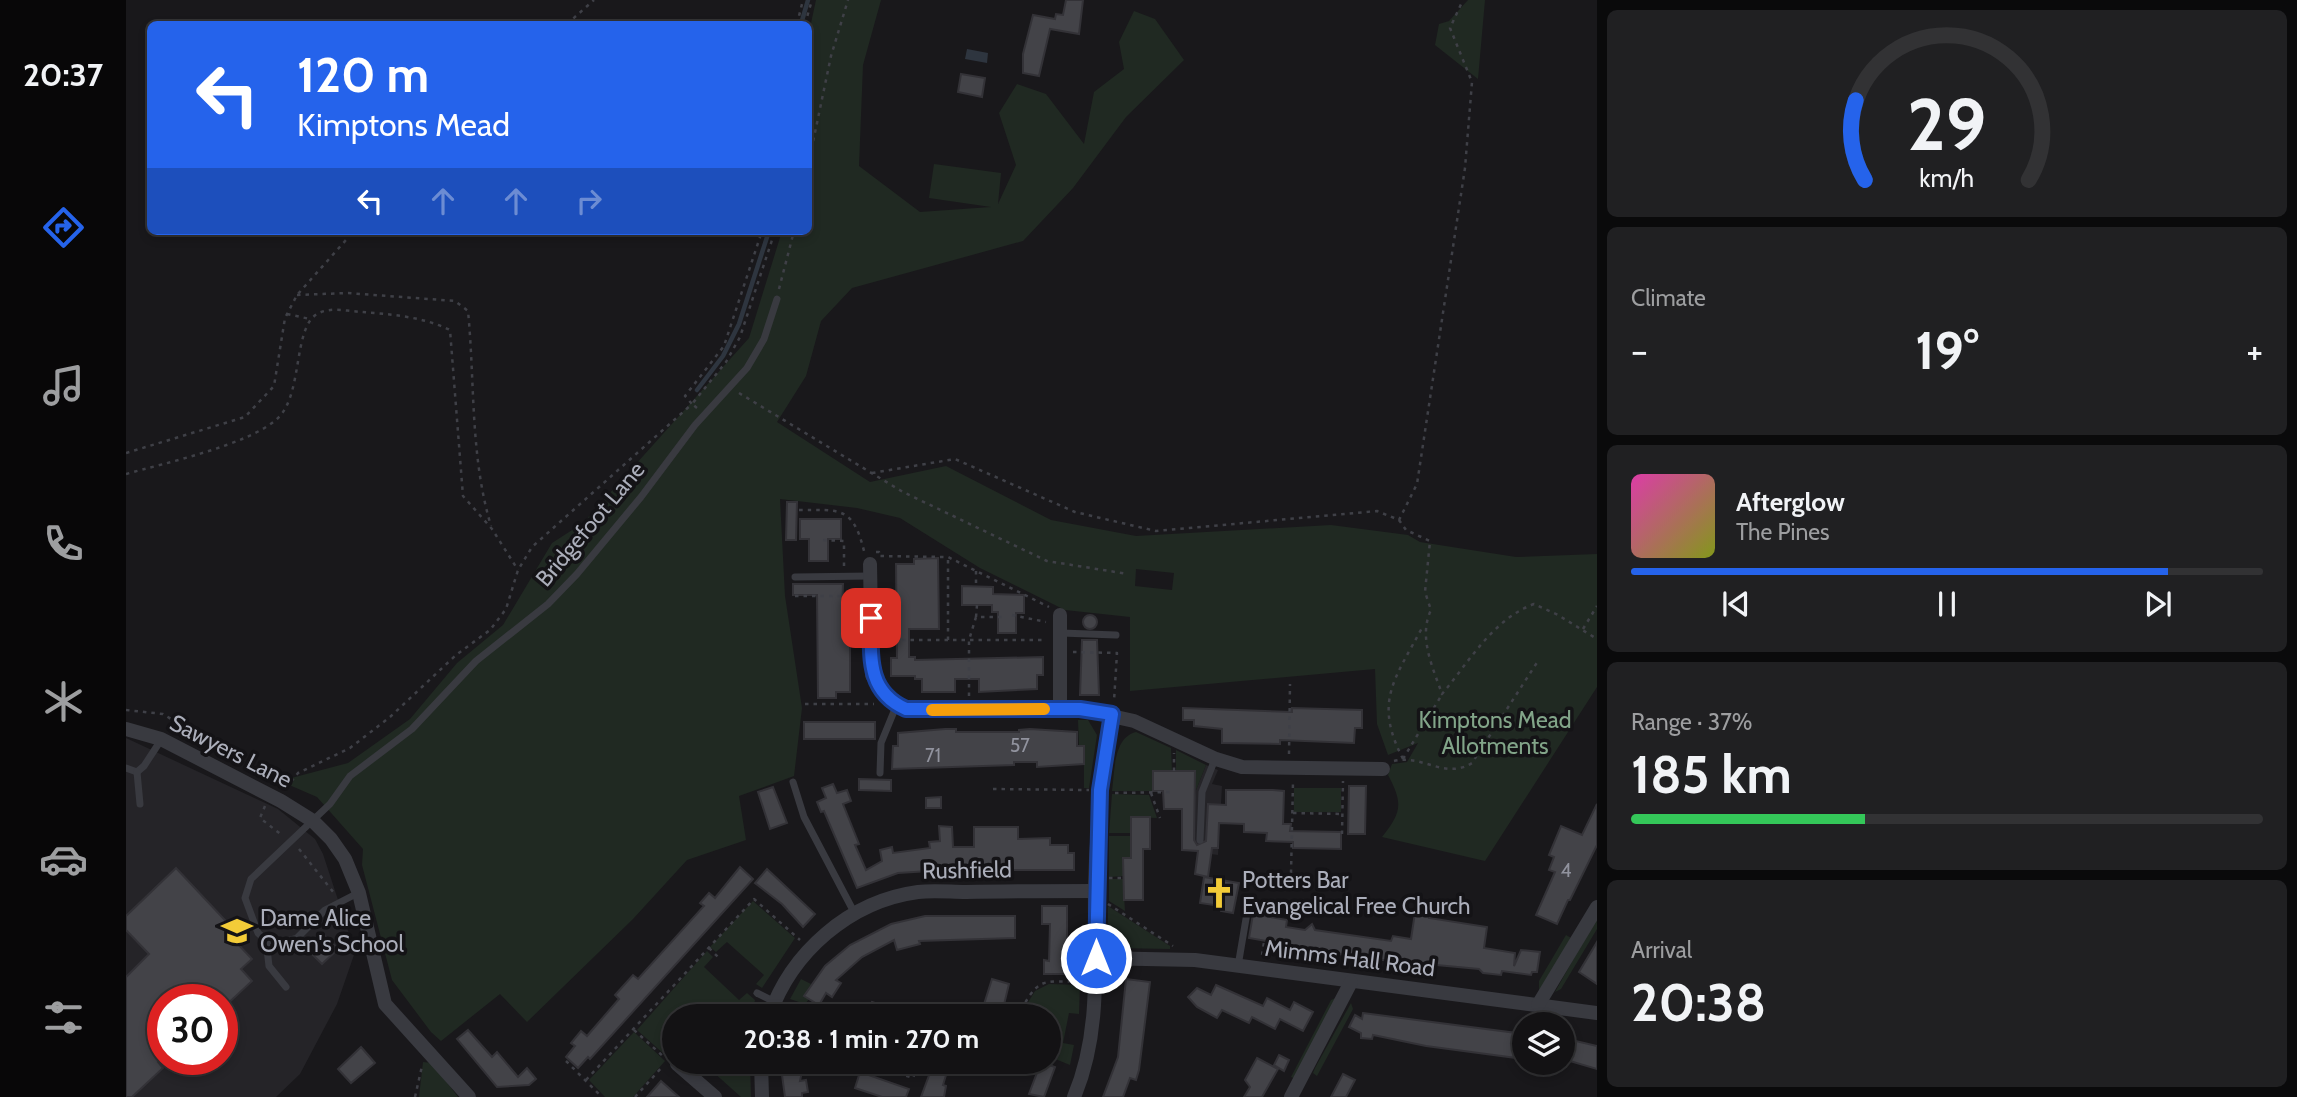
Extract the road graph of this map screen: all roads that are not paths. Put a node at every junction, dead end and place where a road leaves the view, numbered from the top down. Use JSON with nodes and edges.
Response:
{"nodes":[{"id":1,"x":778,"y":299,"type":"road end"},
{"id":2,"x":868,"y":564,"type":"joint"},
{"id":3,"x":795,"y":577,"type":"dead end"},
{"id":4,"x":1061,"y":633,"type":"joint"},
{"id":5,"x":1116,"y":635,"type":"dead end"},
{"id":6,"x":891,"y":700,"type":"junction"},
{"id":7,"x":1060,"y":709,"type":"junction"},
{"id":8,"x":1112,"y":714,"type":"junction"},
{"id":9,"x":126,"y":729,"type":"edge"},
{"id":10,"x":161,"y":739,"type":"junction"},
{"id":11,"x":1216,"y":759,"type":"junction"},
{"id":12,"x":126,"y":768,"type":"edge"},
{"id":13,"x":1383,"y":769,"type":"dead end"},
{"id":14,"x":137,"y":772,"type":"junction"},
{"id":15,"x":880,"y":773,"type":"dead end"},
{"id":16,"x":793,"y":782,"type":"dead end"},
{"id":17,"x":140,"y":804,"type":"dead end"},
{"id":18,"x":313,"y":821,"type":"junction"},
{"id":19,"x":1200,"y":840,"type":"dead end"},
{"id":20,"x":359,"y":893,"type":"junction"},
{"id":21,"x":1095,"y":893,"type":"junction"},
{"id":22,"x":1597,"y":907,"type":"edge"},
{"id":23,"x":1284,"y":912,"type":"dead end"},
{"id":24,"x":855,"y":914,"type":"junction"},
{"id":25,"x":267,"y":940,"type":"junction"},
{"id":26,"x":1096,"y":958,"type":"junction"},
{"id":27,"x":1238,"y":966,"type":"junction"},
{"id":28,"x":1351,"y":982,"type":"junction"},
{"id":29,"x":286,"y":987,"type":"dead end"},
{"id":30,"x":757,"y":993,"type":"dead end"},
{"id":31,"x":767,"y":1004,"type":"edge"},
{"id":32,"x":778,"y":1004,"type":"edge"},
{"id":33,"x":1538,"y":1005,"type":"junction"},
{"id":34,"x":1597,"y":1013,"type":"edge"},
{"id":35,"x":686,"y":1074,"type":"edge"},
{"id":36,"x":761,"y":1074,"type":"edge"},
{"id":37,"x":469,"y":1097,"type":"edge"},
{"id":38,"x":715,"y":1097,"type":"edge"},
{"id":39,"x":762,"y":1097,"type":"edge"},
{"id":40,"x":1074,"y":1097,"type":"edge"},
{"id":41,"x":1291,"y":1097,"type":"edge"}],
"edges":[{"from":1,"to":18,"type":"lane","name":"Bridgefoot Lane"},
{"from":2,"to":3,"type":"lane"},
{"from":2,"to":6,"type":"street"},
{"from":4,"to":5,"type":"lane"},
{"from":4,"to":7,"type":"street"},
{"from":6,"to":7,"type":"street"},
{"from":6,"to":15,"type":"lane"},
{"from":7,"to":8,"type":"street"},
{"from":8,"to":11,"type":"street"},
{"from":8,"to":21,"type":"street"},
{"from":9,"to":10,"type":"street","name":"Sawyers Lane"},
{"from":10,"to":14,"type":"lane"},
{"from":10,"to":18,"type":"street","name":"Sawyers Lane"},
{"from":11,"to":13,"type":"street"},
{"from":11,"to":19,"type":"lane"},
{"from":12,"to":14,"type":"lane"},
{"from":14,"to":17,"type":"lane"},
{"from":16,"to":24,"type":"lane"},
{"from":18,"to":20,"type":"street","name":"Sawyers Lane"},
{"from":18,"to":25,"type":"lane","name":"Bridgefoot Lane"},
{"from":20,"to":25,"type":"lane"},
{"from":20,"to":37,"type":"street","name":"Sawyers Lane"},
{"from":21,"to":24,"type":"street","name":"Rushfield"},
{"from":21,"to":26,"type":"street"},
{"from":22,"to":33,"type":"street"},
{"from":23,"to":27,"type":"lane"},
{"from":24,"to":32,"type":"street","name":"Rushfield"},
{"from":25,"to":29,"type":"lane","name":"Bridgefoot Lane"},
{"from":26,"to":27,"type":"street","name":"Mimms Hall Road"},
{"from":26,"to":40,"type":"street"},
{"from":27,"to":28,"type":"street","name":"Mimms Hall Road"},
{"from":28,"to":33,"type":"street","name":"Mimms Hall Road"},
{"from":28,"to":41,"type":"street"},
{"from":30,"to":31,"type":"lane"},
{"from":33,"to":34,"type":"street","name":"Mimms Hall Road"},
{"from":35,"to":38,"type":"street"},
{"from":36,"to":39,"type":"street"}]}
